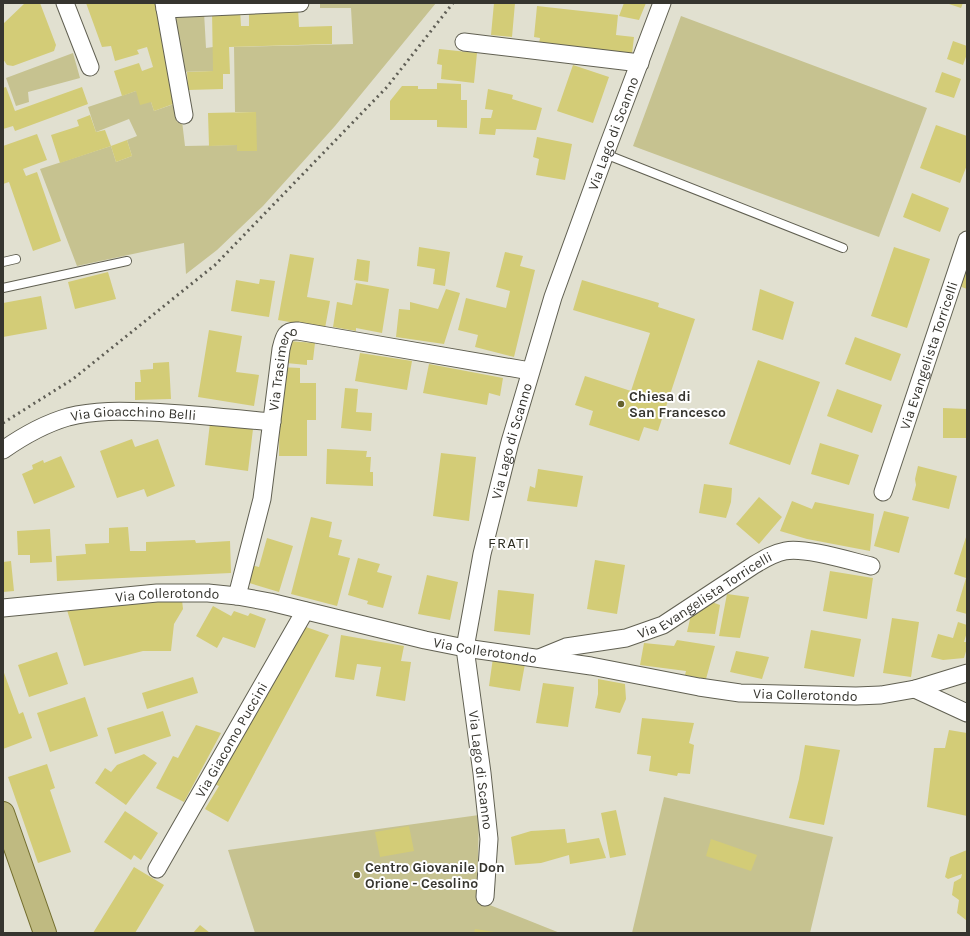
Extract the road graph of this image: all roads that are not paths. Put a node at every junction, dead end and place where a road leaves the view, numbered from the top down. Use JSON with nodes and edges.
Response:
{"nodes":[{"id":1,"x":65,"y":3,"type":"edge"},
{"id":2,"x":300,"y":3,"type":"edge"},
{"id":3,"x":662,"y":3,"type":"edge"},
{"id":4,"x":165,"y":6,"type":"edge"},
{"id":5,"x":464,"y":42,"type":"dead end"},
{"id":6,"x":640,"y":63,"type":"junction"},
{"id":7,"x":90,"y":67,"type":"dead end"},
{"id":8,"x":184,"y":115,"type":"dead end"},
{"id":9,"x":605,"y":154,"type":"junction"},
{"id":10,"x":967,"y":240,"type":"edge"},
{"id":11,"x":843,"y":248,"type":"dead end"},
{"id":12,"x":16,"y":259,"type":"dead end"},
{"id":13,"x":127,"y":261,"type":"dead end"},
{"id":14,"x":3,"y":262,"type":"edge"},
{"id":15,"x":3,"y":288,"type":"edge"},
{"id":16,"x":530,"y":370,"type":"junction"},
{"id":17,"x":272,"y":422,"type":"junction"},
{"id":18,"x":3,"y":450,"type":"edge"},
{"id":19,"x":883,"y":492,"type":"dead end"},
{"id":20,"x":871,"y":566,"type":"dead end"},
{"id":21,"x":237,"y":596,"type":"junction"},
{"id":22,"x":3,"y":608,"type":"edge"},
{"id":23,"x":305,"y":611,"type":"junction"},
{"id":24,"x":464,"y":648,"type":"junction"},
{"id":25,"x":539,"y":658,"type":"junction"},
{"id":26,"x":967,"y":673,"type":"edge"},
{"id":27,"x":914,"y":689,"type":"junction"},
{"id":28,"x":967,"y":713,"type":"edge"},
{"id":29,"x":5,"y":827,"type":"edge"},
{"id":30,"x":157,"y":869,"type":"dead end"},
{"id":31,"x":485,"y":897,"type":"dead end"},
{"id":32,"x":45,"y":933,"type":"edge"}],
"edges":[{"from":1,"to":7,"type":"street"},
{"from":2,"to":4,"type":"street"},
{"from":3,"to":6,"type":"street","name":"Via Lago di Scanno"},
{"from":4,"to":8,"type":"street"},
{"from":5,"to":6,"type":"street"},
{"from":6,"to":9,"type":"street","name":"Via Lago di Scanno"},
{"from":9,"to":11,"type":"lane"},
{"from":9,"to":16,"type":"street","name":"Via Lago di Scanno"},
{"from":10,"to":19,"type":"street","name":"Via Evangelista Torricelli"},
{"from":12,"to":14,"type":"lane"},
{"from":13,"to":15,"type":"lane"},
{"from":16,"to":17,"type":"street","name":"Via Trasimeno"},
{"from":16,"to":24,"type":"street","name":"Via Lago di Scanno"},
{"from":17,"to":18,"type":"street","name":"Via Gioacchino Belli"},
{"from":17,"to":21,"type":"street","name":"Via Trasimeno"},
{"from":20,"to":25,"type":"street","name":"Via Evangelista Torricelli"},
{"from":21,"to":22,"type":"street","name":"Via Collerotondo"},
{"from":21,"to":23,"type":"street","name":"Via Collerotondo"},
{"from":23,"to":24,"type":"street","name":"Via Collerotondo"},
{"from":23,"to":30,"type":"street","name":"Via Giacomo Puccini"},
{"from":24,"to":25,"type":"street","name":"Via Collerotondo"},
{"from":24,"to":31,"type":"street","name":"Via Lago di Scanno"},
{"from":25,"to":27,"type":"street","name":"Via Collerotondo"},
{"from":26,"to":27,"type":"street","name":"Via Collerotondo"},
{"from":27,"to":28,"type":"street"},
{"from":29,"to":32,"type":"main road"}]}
